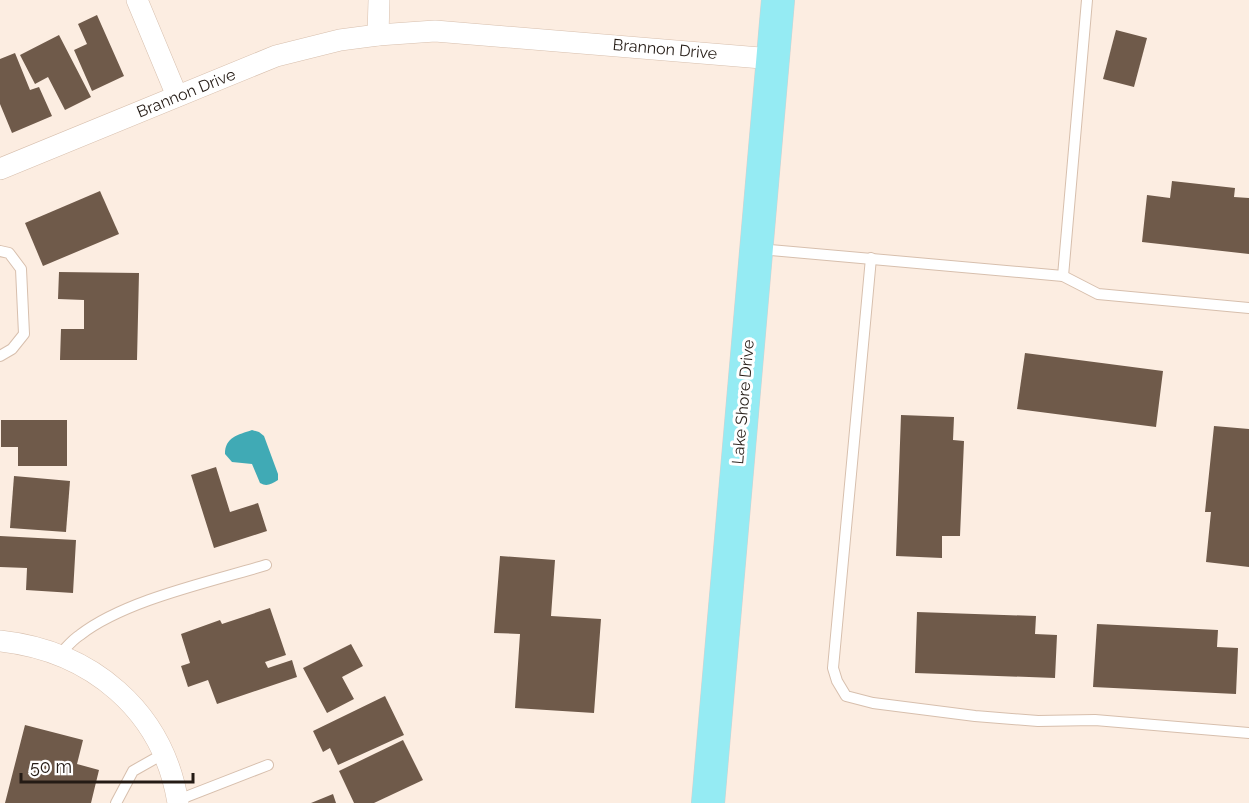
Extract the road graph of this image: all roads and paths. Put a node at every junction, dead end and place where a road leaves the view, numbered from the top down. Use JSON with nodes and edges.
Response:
{"nodes":[{"id":1,"x":137,"y":0,"type":"edge"},
{"id":2,"x":379,"y":0,"type":"edge"},
{"id":3,"x":778,"y":0,"type":"edge"},
{"id":4,"x":1087,"y":0,"type":"edge"},
{"id":5,"x":378,"y":34,"type":"junction"},
{"id":6,"x":773,"y":59,"type":"junction"},
{"id":7,"x":177,"y":96,"type":"junction"},
{"id":8,"x":0,"y":169,"type":"edge"},
{"id":9,"x":756,"y":248,"type":"junction"},
{"id":10,"x":0,"y":251,"type":"edge"},
{"id":11,"x":871,"y":258,"type":"junction"},
{"id":12,"x":1063,"y":276,"type":"junction"},
{"id":13,"x":1249,"y":308,"type":"edge"},
{"id":14,"x":0,"y":356,"type":"edge"},
{"id":15,"x":266,"y":565,"type":"dead end"},
{"id":16,"x":0,"y":641,"type":"edge"},
{"id":17,"x":60,"y":654,"type":"junction"},
{"id":18,"x":1249,"y":733,"type":"edge"},
{"id":19,"x":163,"y":754,"type":"junction"},
{"id":20,"x":268,"y":765,"type":"dead end"},
{"id":21,"x":178,"y":801,"type":"edge"},
{"id":22,"x":116,"y":803,"type":"edge"},
{"id":23,"x":708,"y":803,"type":"edge"}],
"edges":[{"from":1,"to":7,"type":"street"},
{"from":2,"to":5,"type":"street"},
{"from":3,"to":6,"type":"main road","name":"Lake Shore Drive"},
{"from":4,"to":12,"type":"lane"},
{"from":5,"to":6,"type":"street","name":"Brannon Drive"},
{"from":5,"to":7,"type":"street","name":"Brannon Drive"},
{"from":6,"to":9,"type":"main road","name":"Lake Shore Drive"},
{"from":7,"to":8,"type":"street","name":"Brannon Drive"},
{"from":9,"to":11,"type":"lane"},
{"from":9,"to":23,"type":"main road","name":"Lake Shore Drive"},
{"from":10,"to":14,"type":"lane"},
{"from":11,"to":12,"type":"lane"},
{"from":11,"to":18,"type":"lane"},
{"from":12,"to":13,"type":"lane"},
{"from":15,"to":17,"type":"lane"},
{"from":16,"to":17,"type":"street"},
{"from":17,"to":19,"type":"street"},
{"from":19,"to":21,"type":"street"},
{"from":19,"to":22,"type":"lane"},
{"from":20,"to":21,"type":"lane"}]}
